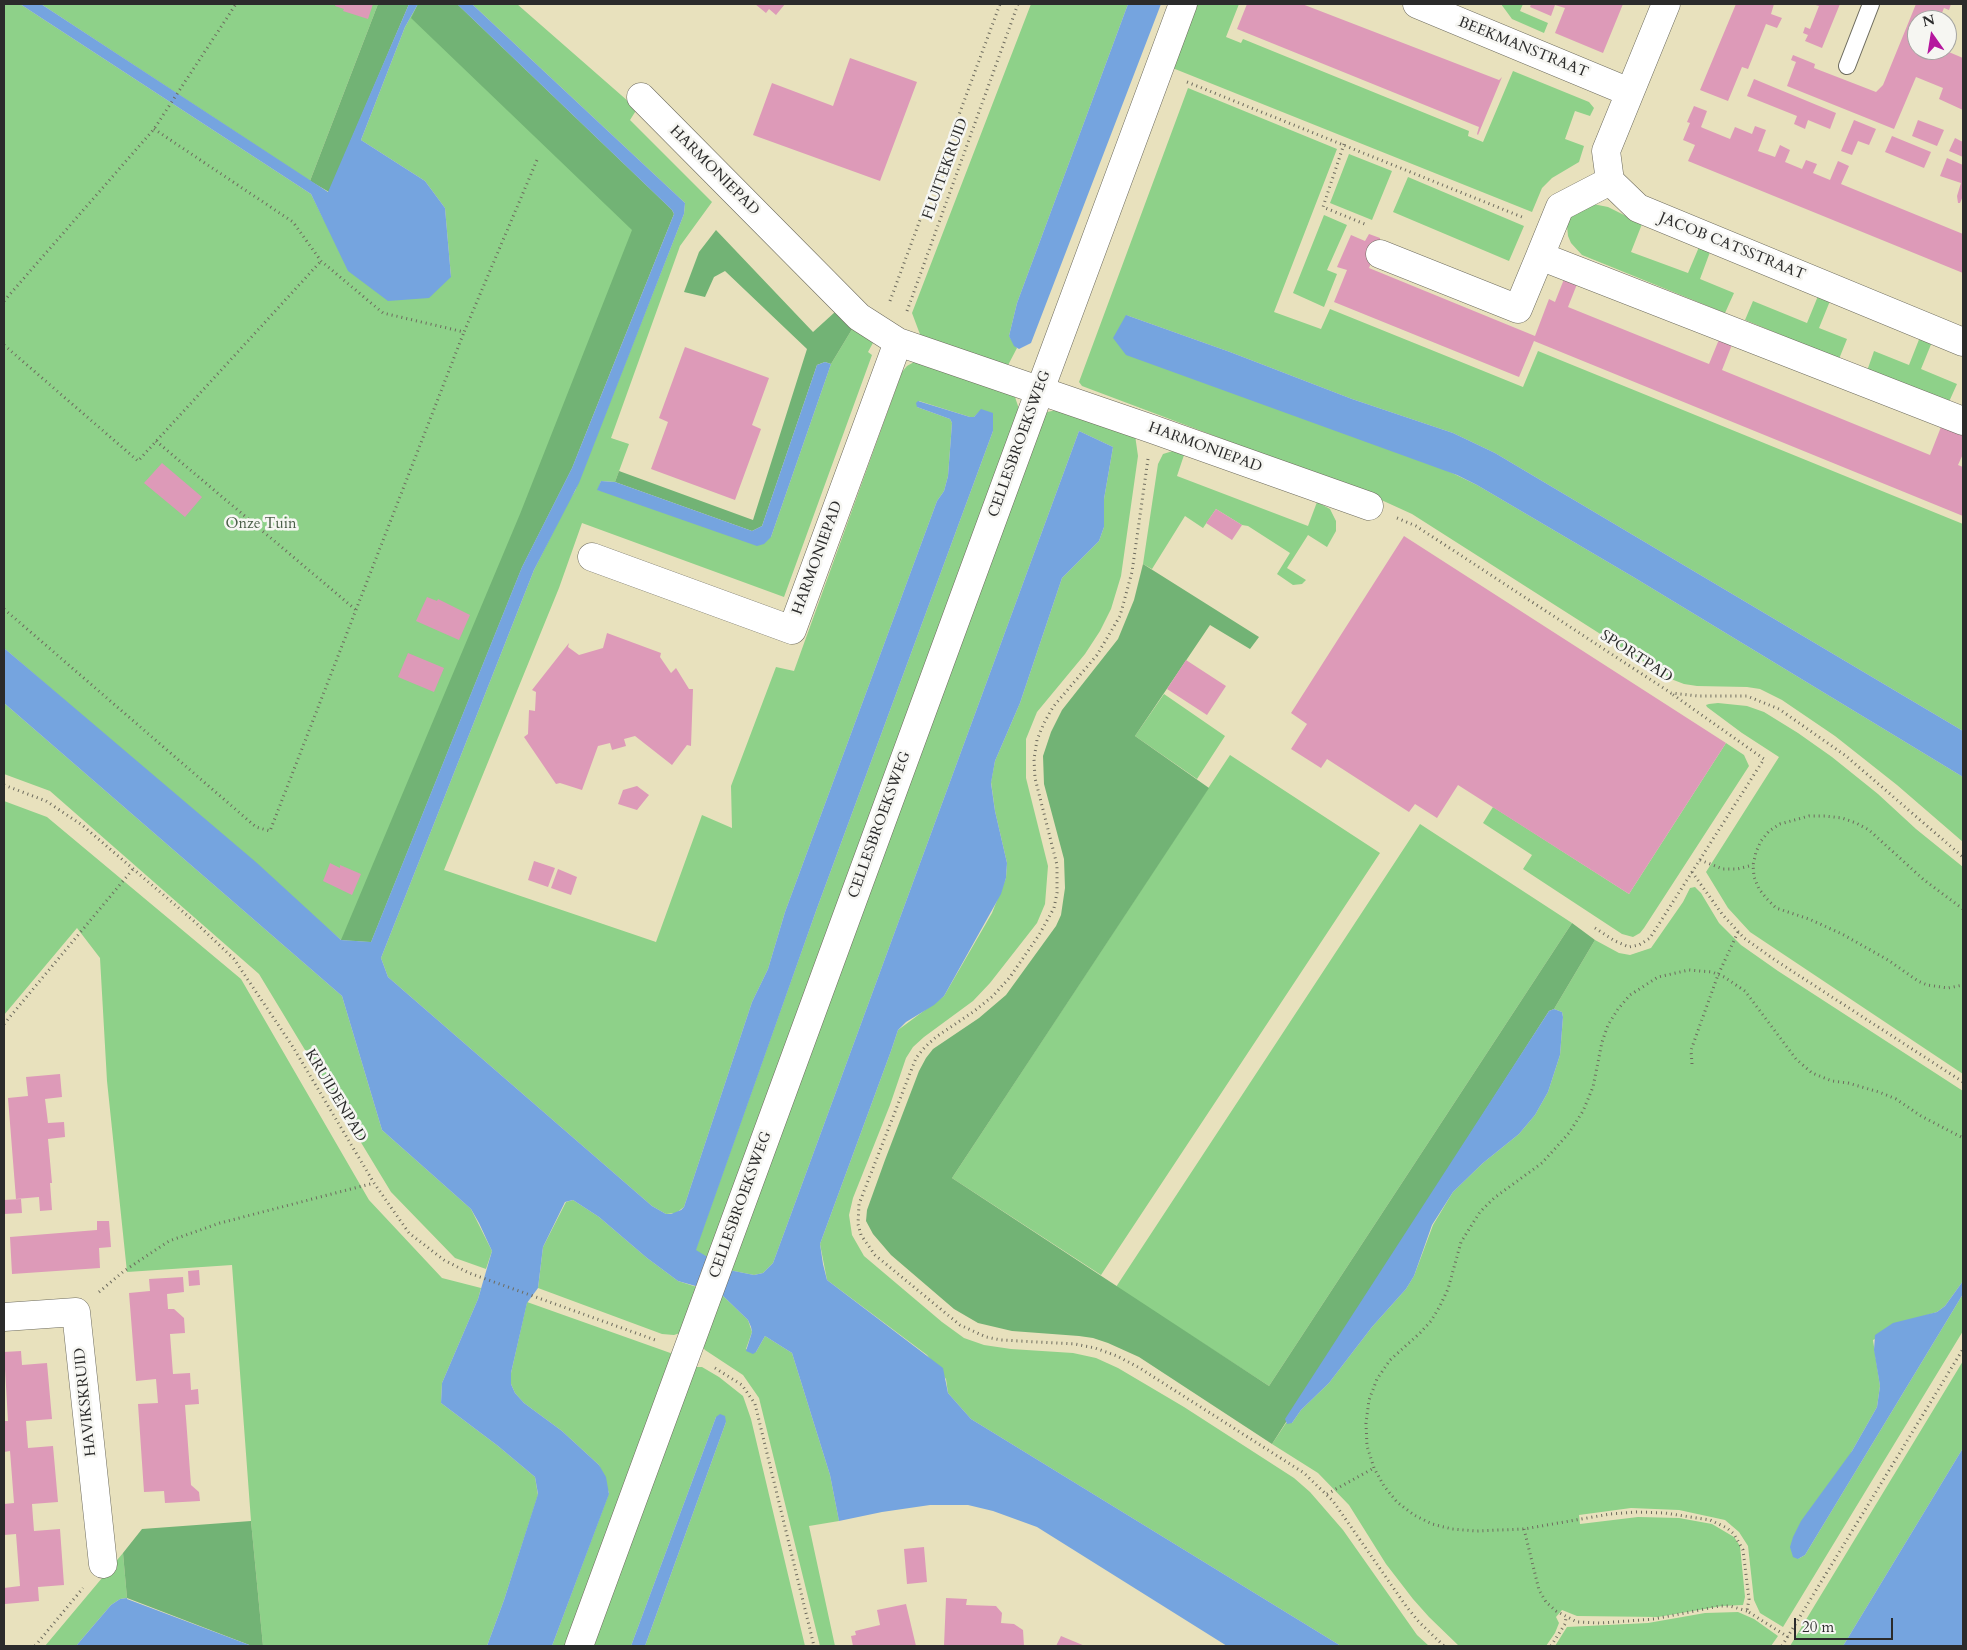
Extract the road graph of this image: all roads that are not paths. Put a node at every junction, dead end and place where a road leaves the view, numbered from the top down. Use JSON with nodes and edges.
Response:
{"nodes":[{"id":1,"x":1183,"y":4,"type":"edge"},
{"id":2,"x":1417,"y":4,"type":"edge"},
{"id":3,"x":1666,"y":4,"type":"edge"},
{"id":4,"x":1871,"y":4,"type":"edge"},
{"id":5,"x":1847,"y":66,"type":"dead end"},
{"id":6,"x":1629,"y":92,"type":"junction"},
{"id":7,"x":641,"y":97,"type":"dead end"},
{"id":8,"x":1610,"y":181,"type":"junction"},
{"id":9,"x":1380,"y":254,"type":"road end"},
{"id":10,"x":1540,"y":256,"type":"junction"},
{"id":11,"x":889,"y":336,"type":"junction"},
{"id":12,"x":1963,"y":342,"type":"edge"},
{"id":13,"x":1040,"y":390,"type":"junction"},
{"id":14,"x":1963,"y":421,"type":"edge"},
{"id":15,"x":1369,"y":506,"type":"road end"},
{"id":16,"x":592,"y":557,"type":"dead end"},
{"id":17,"x":4,"y":1317,"type":"edge"},
{"id":18,"x":103,"y":1564,"type":"road end"},
{"id":19,"x":579,"y":1646,"type":"edge"}],
"edges":[{"from":1,"to":13,"type":"street","name":"CELLESBROEKSWEG"},
{"from":2,"to":6,"type":"street","name":"BEEKMANSTRAAT"},
{"from":3,"to":6,"type":"street"},
{"from":4,"to":5,"type":"lane"},
{"from":6,"to":8,"type":"street"},
{"from":7,"to":11,"type":"street","name":"HARMONIEPAD"},
{"from":8,"to":10,"type":"street"},
{"from":8,"to":12,"type":"street","name":"JACOB CATSSTRAAT"},
{"from":9,"to":10,"type":"street"},
{"from":10,"to":14,"type":"street"},
{"from":11,"to":13,"type":"street","name":"HARMONIEPAD"},
{"from":11,"to":16,"type":"street","name":"HARMONIEPAD"},
{"from":13,"to":15,"type":"street","name":"HARMONIEPAD"},
{"from":13,"to":19,"type":"street","name":"CELLESBROEKSWEG"},
{"from":17,"to":18,"type":"street","name":"HAVIKSKRUID"}]}
